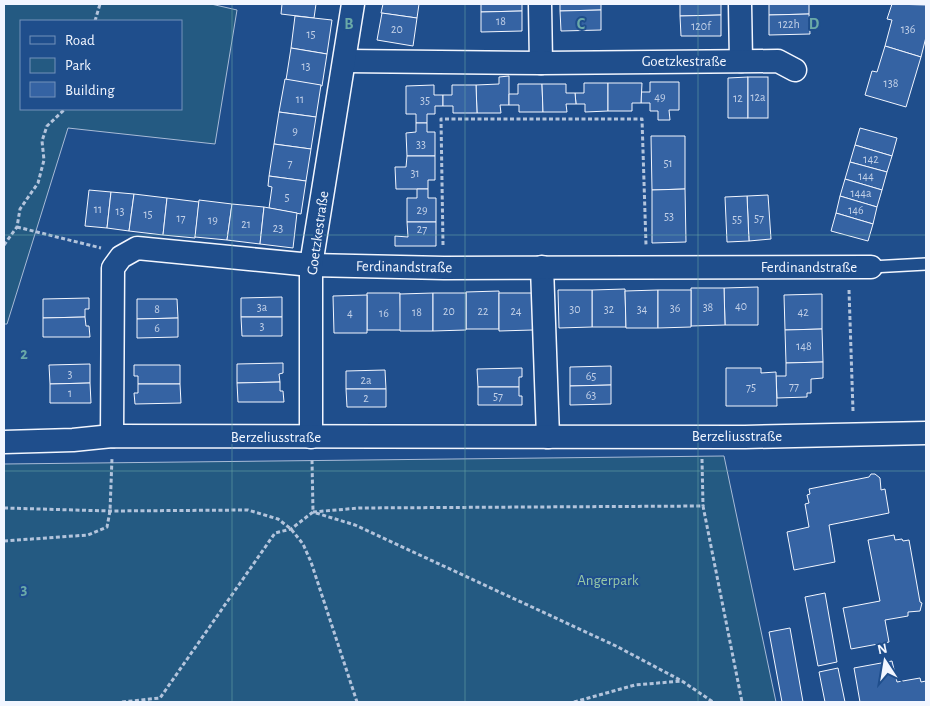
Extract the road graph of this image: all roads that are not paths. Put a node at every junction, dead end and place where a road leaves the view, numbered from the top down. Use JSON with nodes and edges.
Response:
{"nodes":[{"id":1,"x":354,"y":4,"type":"edge"},
{"id":2,"x":540,"y":4,"type":"edge"},
{"id":3,"x":740,"y":4,"type":"edge"},
{"id":4,"x":346,"y":61,"type":"junction"},
{"id":5,"x":741,"y":61,"type":"junction"},
{"id":6,"x":541,"y":63,"type":"junction"},
{"id":7,"x":795,"y":70,"type":"dead end"},
{"id":8,"x":926,"y":264,"type":"edge"},
{"id":9,"x":311,"y":265,"type":"junction"},
{"id":10,"x":542,"y":267,"type":"junction"},
{"id":11,"x":871,"y":267,"type":"joint"},
{"id":12,"x":926,"y":433,"type":"edge"},
{"id":13,"x":311,"y":437,"type":"junction"},
{"id":14,"x":548,"y":437,"type":"junction"},
{"id":15,"x":4,"y":442,"type":"edge"},
{"id":16,"x":112,"y":446,"type":"junction"}],
"edges":[{"from":1,"to":4,"type":"street","name":"Goetzkestraße"},
{"from":2,"to":6,"type":"street"},
{"from":3,"to":5,"type":"street"},
{"from":4,"to":6,"type":"street","name":"Goetzkestraße"},
{"from":4,"to":9,"type":"street","name":"Goetzkestraße"},
{"from":5,"to":6,"type":"street","name":"Goetzkestraße"},
{"from":5,"to":7,"type":"street","name":"Goetzkestraße"},
{"from":8,"to":11,"type":"lane"},
{"from":9,"to":10,"type":"street","name":"Ferdinandstraße"},
{"from":9,"to":13,"type":"street","name":"Goetzkestraße"},
{"from":9,"to":16,"type":"street","name":"Ferdinandstraße"},
{"from":10,"to":11,"type":"street","name":"Ferdinandstraße"},
{"from":10,"to":14,"type":"street"},
{"from":12,"to":14,"type":"street","name":"Berzeliusstraße"},
{"from":13,"to":14,"type":"street","name":"Berzeliusstraße"},
{"from":13,"to":16,"type":"street","name":"Berzeliusstraße"},
{"from":15,"to":16,"type":"street","name":"Berzeliusstraße"}]}
